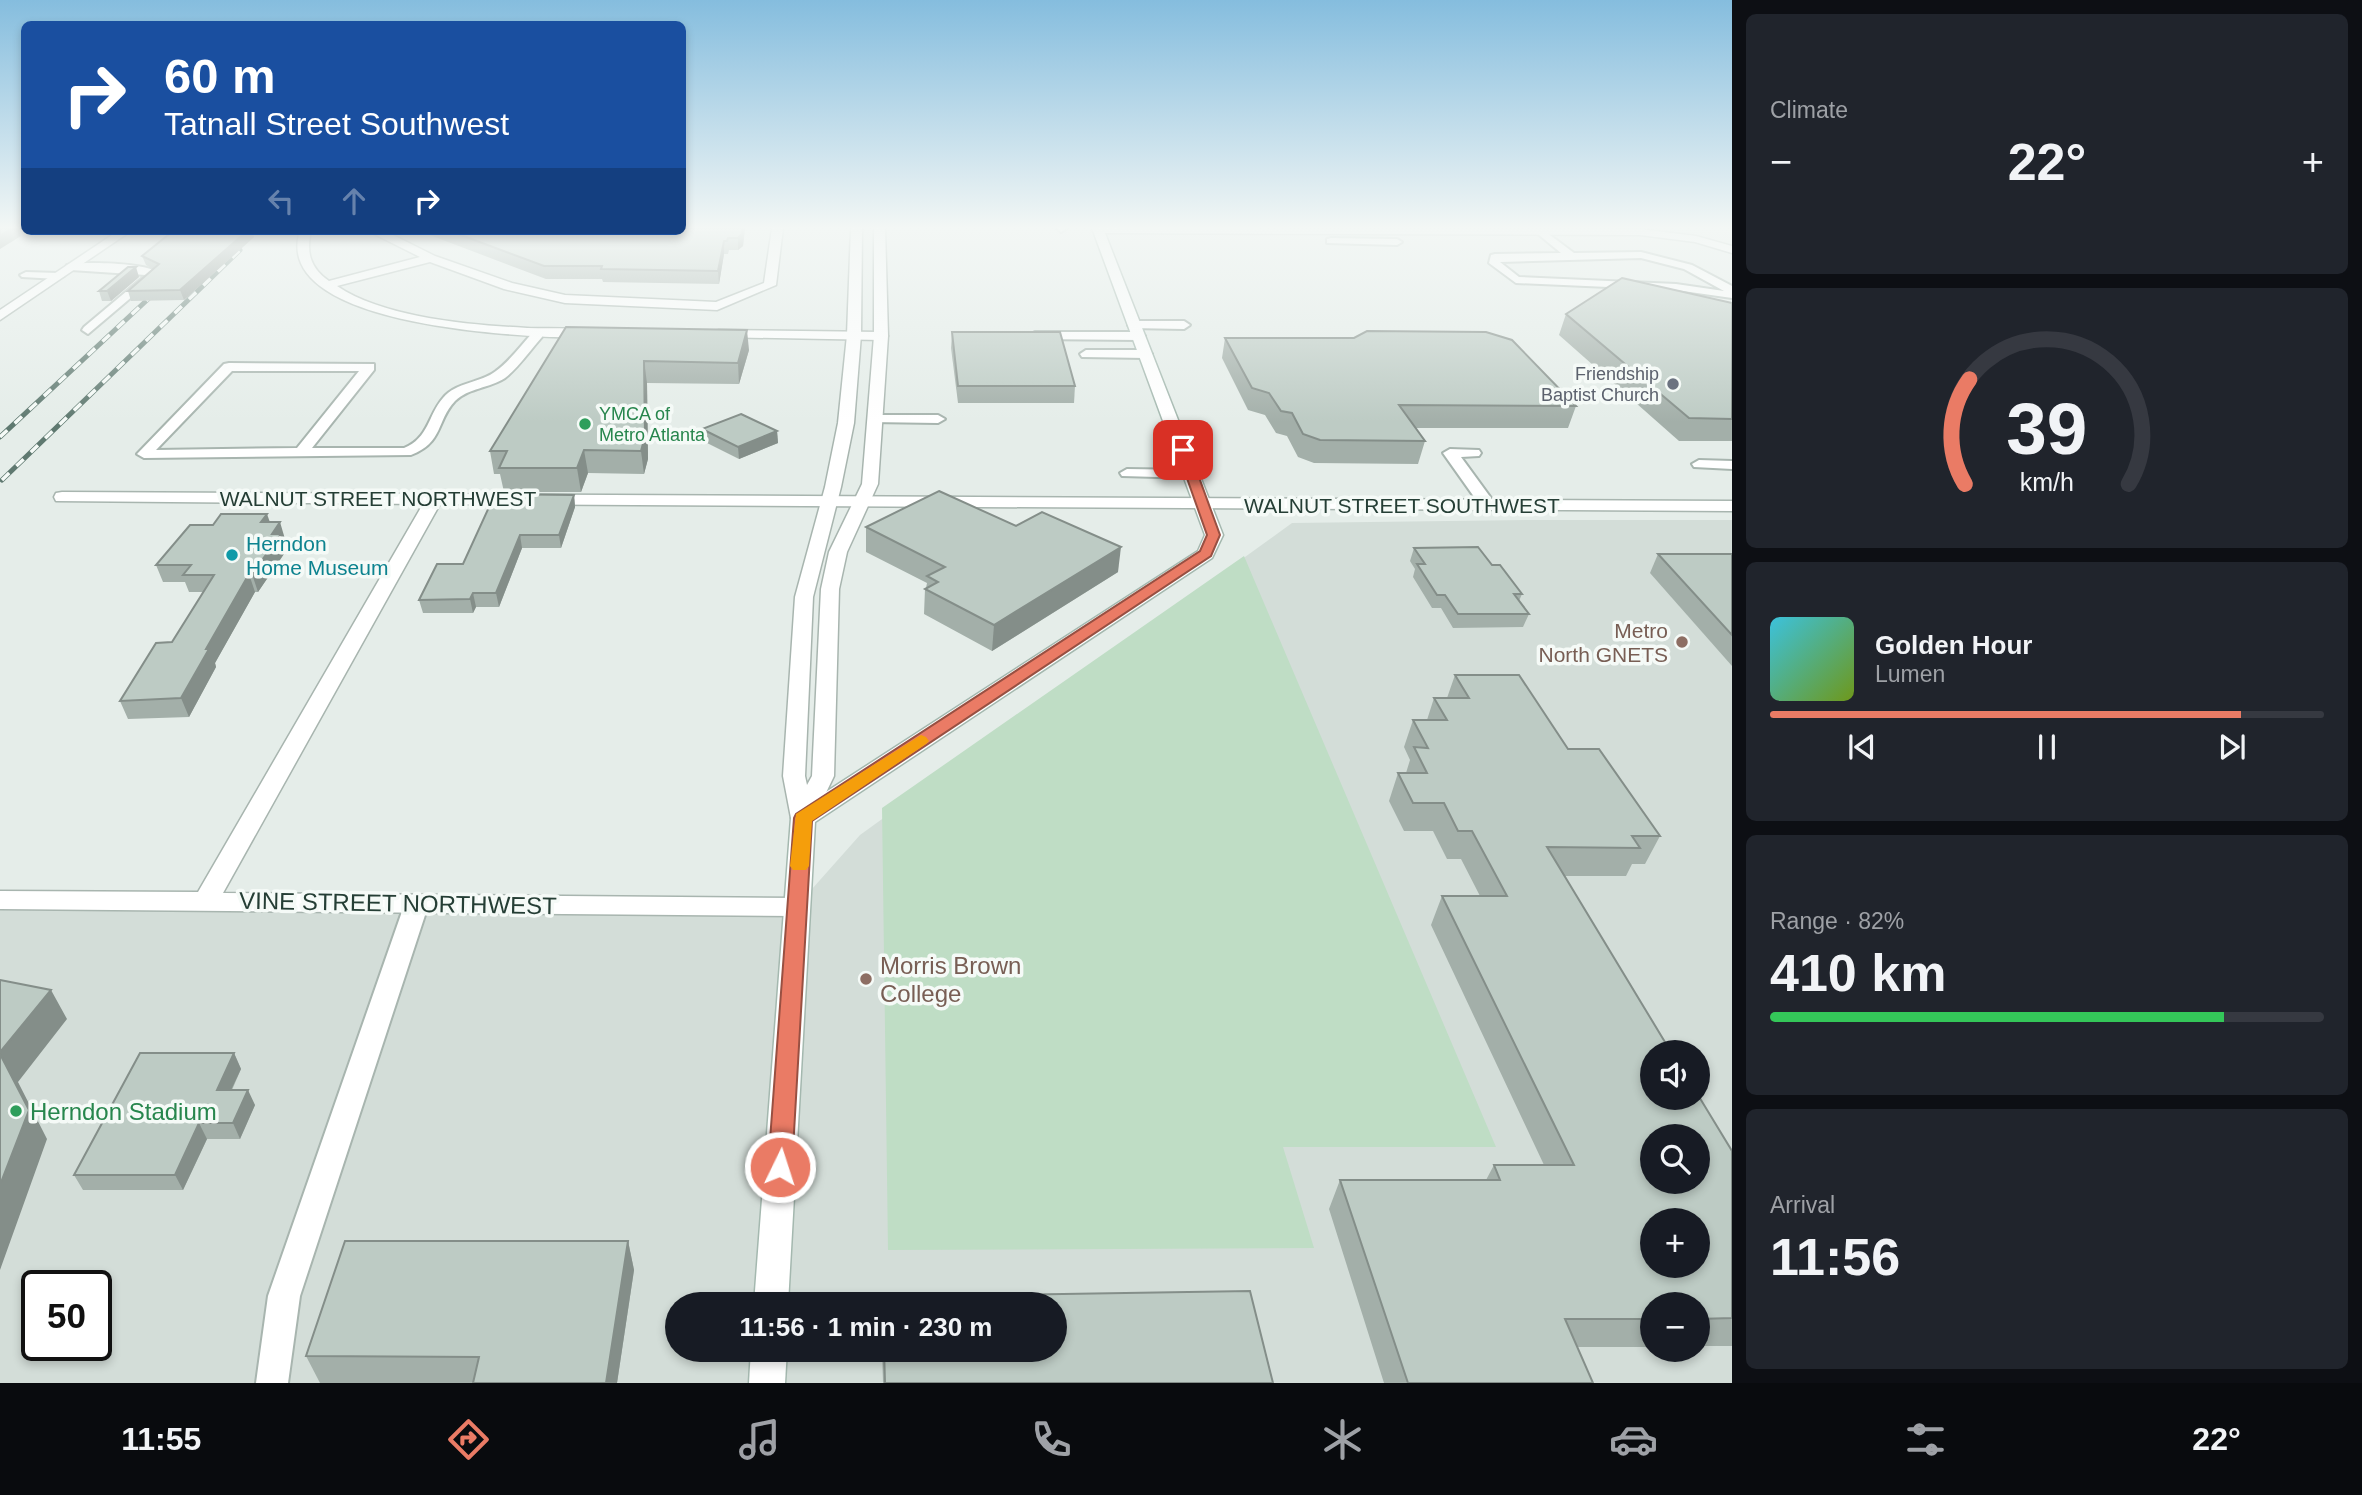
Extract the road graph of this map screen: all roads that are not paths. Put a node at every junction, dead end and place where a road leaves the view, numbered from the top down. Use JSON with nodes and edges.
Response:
{"nodes":[{"id":1,"x":34,"y":293,"type":"edge"},
{"id":2,"x":132,"y":293,"type":"edge"},
{"id":3,"x":342,"y":293,"type":"edge"},
{"id":4,"x":537,"y":293,"type":"edge"},
{"id":5,"x":751,"y":293,"type":"edge"},
{"id":6,"x":855,"y":293,"type":"edge"},
{"id":7,"x":880,"y":293,"type":"edge"},
{"id":8,"x":1122,"y":293,"type":"edge"},
{"id":9,"x":0,"y":316,"type":"edge"},
{"id":10,"x":1184,"y":325,"type":"dead end"},
{"id":11,"x":88,"y":330,"type":"dead end"},
{"id":12,"x":1137,"y":331,"type":"junction"},
{"id":13,"x":538,"y":334,"type":"junction"},
{"id":14,"x":604,"y":334,"type":"edge"},
{"id":15,"x":712,"y":334,"type":"edge"},
{"id":16,"x":854,"y":335,"type":"junction"},
{"id":17,"x":881,"y":335,"type":"junction"},
{"id":18,"x":1023,"y":336,"type":"edge"},
{"id":19,"x":1086,"y":354,"type":"dead end"},
{"id":20,"x":1146,"y":354,"type":"junction"},
{"id":21,"x":875,"y":419,"type":"junction"},
{"id":22,"x":938,"y":419,"type":"dead end"},
{"id":23,"x":301,"y":453,"type":"junction"},
{"id":24,"x":1474,"y":453,"type":"dead end"},
{"id":25,"x":1699,"y":464,"type":"dead end"},
{"id":26,"x":1732,"y":465,"type":"edge"},
{"id":27,"x":1127,"y":473,"type":"dead end"},
{"id":28,"x":1192,"y":474,"type":"junction"},
{"id":29,"x":62,"y":497,"type":"dead end"},
{"id":30,"x":435,"y":498,"type":"junction"},
{"id":31,"x":830,"y":501,"type":"junction"},
{"id":32,"x":862,"y":501,"type":"junction"},
{"id":33,"x":1204,"y":505,"type":"junction"},
{"id":34,"x":1488,"y":505,"type":"junction"},
{"id":35,"x":1732,"y":506,"type":"edge"},
{"id":36,"x":803,"y":818,"type":"junction"},
{"id":37,"x":0,"y":900,"type":"edge"},
{"id":38,"x":206,"y":901,"type":"junction"},
{"id":39,"x":417,"y":903,"type":"junction"},
{"id":40,"x":796,"y":907,"type":"junction"},
{"id":41,"x":772,"y":1292,"type":"edge"},
{"id":42,"x":768,"y":1362,"type":"edge"},
{"id":43,"x":272,"y":1383,"type":"edge"},
{"id":44,"x":767,"y":1383,"type":"edge"}],
"edges":[{"from":1,"to":9,"type":"street"},
{"from":2,"to":11,"type":"lane"},
{"from":3,"to":13,"type":"street"},
{"from":4,"to":5,"type":"street"},
{"from":6,"to":16,"type":"street"},
{"from":7,"to":17,"type":"street"},
{"from":8,"to":12,"type":"street"},
{"from":10,"to":12,"type":"lane"},
{"from":12,"to":18,"type":"lane"},
{"from":12,"to":20,"type":"street"},
{"from":13,"to":14,"type":"street"},
{"from":13,"to":23,"type":"lane"},
{"from":15,"to":16,"type":"street"},
{"from":16,"to":17,"type":"street"},
{"from":16,"to":31,"type":"street"},
{"from":17,"to":21,"type":"street"},
{"from":19,"to":20,"type":"lane"},
{"from":20,"to":28,"type":"street"},
{"from":21,"to":22,"type":"lane"},
{"from":21,"to":32,"type":"street"},
{"from":23,"to":23,"type":"lane"},
{"from":24,"to":34,"type":"lane"},
{"from":25,"to":26,"type":"lane"},
{"from":27,"to":28,"type":"lane"},
{"from":28,"to":33,"type":"street"},
{"from":29,"to":30,"type":"street","name":"WALNUT STREET NORTHWEST"},
{"from":30,"to":31,"type":"street","name":"WALNUT STREET NORTHWEST"},
{"from":30,"to":38,"type":"street"},
{"from":31,"to":32,"type":"street","name":"WALNUT STREET NORTHWEST"},
{"from":31,"to":36,"type":"street"},
{"from":32,"to":33,"type":"street","name":"WALNUT STREET SOUTHWEST"},
{"from":32,"to":36,"type":"street"},
{"from":33,"to":34,"type":"street","name":"WALNUT STREET SOUTHWEST"},
{"from":33,"to":36,"type":"street"},
{"from":34,"to":35,"type":"street","name":"WALNUT STREET SOUTHWEST"},
{"from":36,"to":40,"type":"street"},
{"from":37,"to":38,"type":"street","name":"VINE STREET NORTHWEST"},
{"from":38,"to":39,"type":"street","name":"VINE STREET NORTHWEST"},
{"from":39,"to":40,"type":"street","name":"VINE STREET NORTHWEST"},
{"from":39,"to":43,"type":"lane"},
{"from":40,"to":41,"type":"street"},
{"from":42,"to":44,"type":"street"}]}
